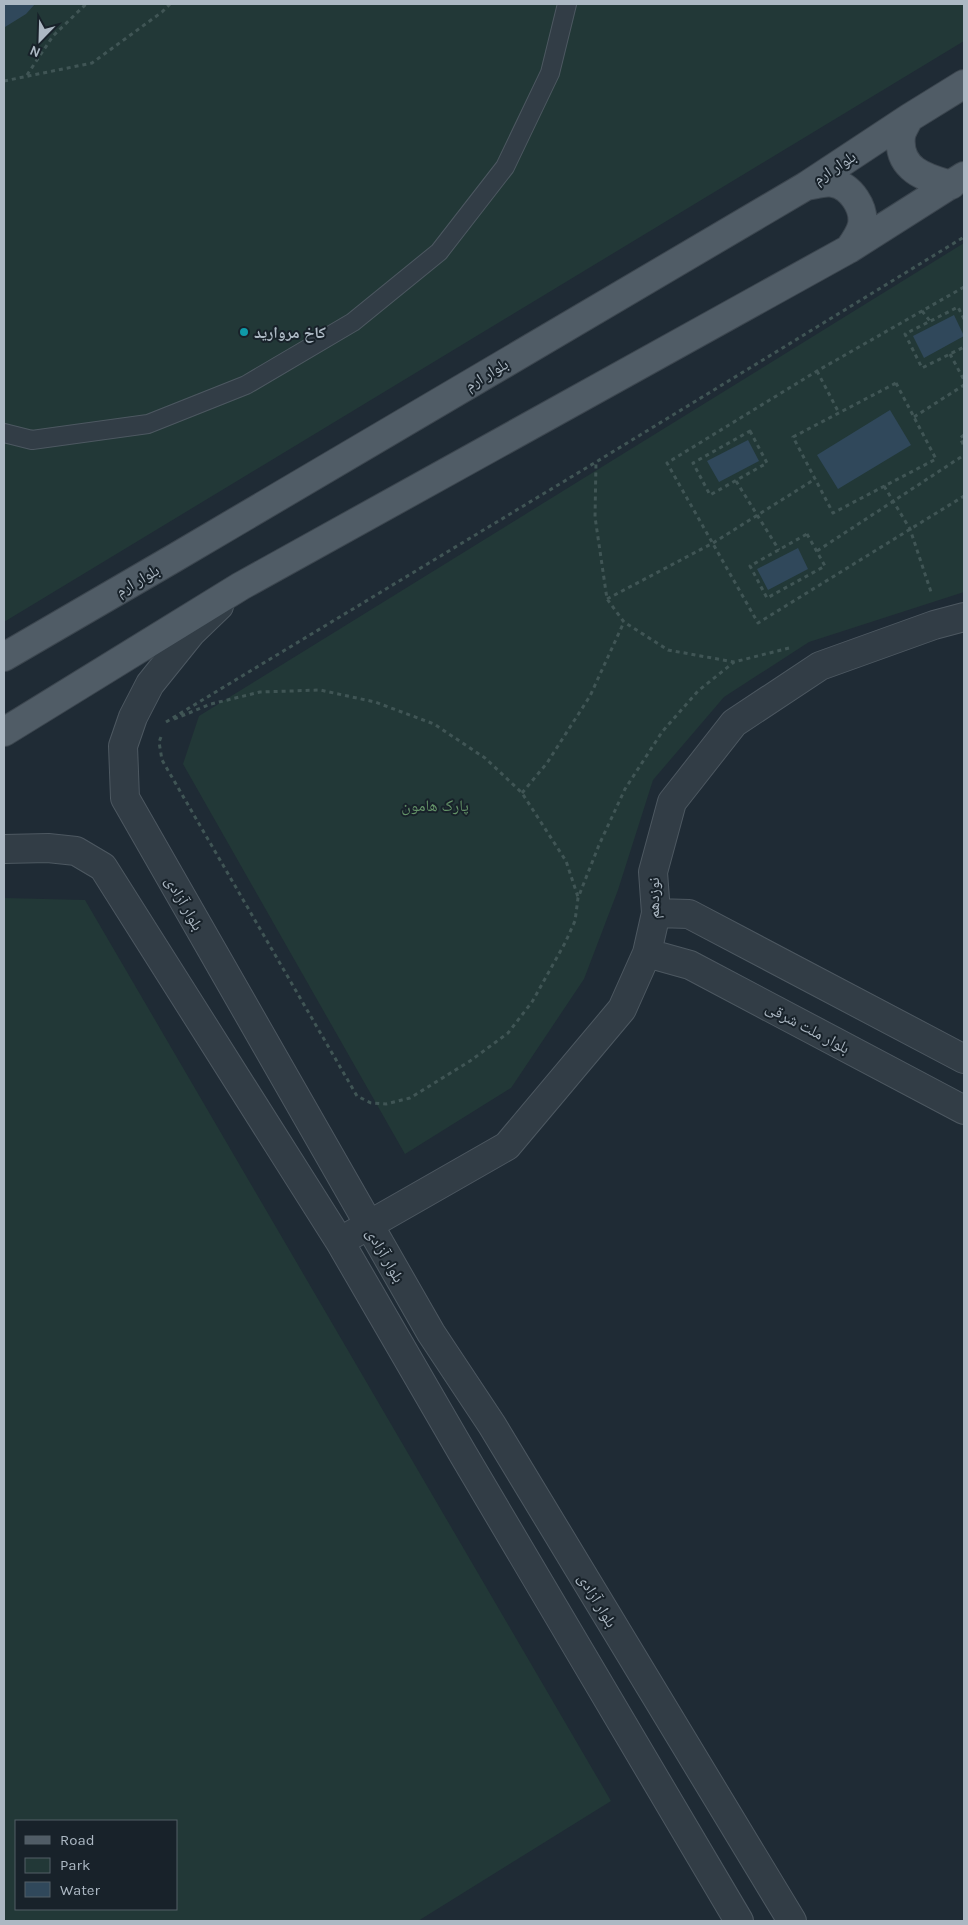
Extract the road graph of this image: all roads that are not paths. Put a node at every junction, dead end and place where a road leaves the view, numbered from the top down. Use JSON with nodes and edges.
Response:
{"nodes":[{"id":1,"x":567,"y":4,"type":"edge"},
{"id":2,"x":964,"y":84,"type":"edge"},
{"id":3,"x":909,"y":118,"type":"junction"},
{"id":4,"x":957,"y":180,"type":"edge"},
{"id":5,"x":806,"y":186,"type":"junction"},
{"id":6,"x":849,"y":249,"type":"junction"},
{"id":7,"x":4,"y":433,"type":"edge"},
{"id":8,"x":241,"y":586,"type":"junction"},
{"id":9,"x":964,"y":617,"type":"edge"},
{"id":10,"x":4,"y":657,"type":"edge"},
{"id":11,"x":4,"y":732,"type":"edge"},
{"id":12,"x":4,"y":849,"type":"edge"},
{"id":13,"x":656,"y":912,"type":"junction"},
{"id":14,"x":647,"y":953,"type":"junction"},
{"id":15,"x":964,"y":1059,"type":"edge"},
{"id":16,"x":964,"y":1110,"type":"edge"},
{"id":17,"x":369,"y":1225,"type":"junction"},
{"id":18,"x":340,"y":1242,"type":"junction"},
{"id":19,"x":739,"y":1921,"type":"edge"},
{"id":20,"x":792,"y":1921,"type":"edge"}],
"edges":[{"from":1,"to":7,"type":"lane"},
{"from":2,"to":3,"type":"main road","name":"بلوار ارم"},
{"from":3,"to":4,"type":"main road"},
{"from":3,"to":5,"type":"main road","name":"بلوار ارم"},
{"from":4,"to":6,"type":"main road"},
{"from":5,"to":6,"type":"main road"},
{"from":5,"to":10,"type":"main road","name":"بلوار ارم"},
{"from":6,"to":8,"type":"main road"},
{"from":8,"to":11,"type":"main road"},
{"from":8,"to":17,"type":"street","name":"بلوار آزادی"},
{"from":9,"to":13,"type":"street","name":"نوزدهم"},
{"from":12,"to":18,"type":"street","name":"بلوار آزادی"},
{"from":13,"to":14,"type":"street","name":"نوزدهم"},
{"from":13,"to":15,"type":"street"},
{"from":14,"to":16,"type":"street","name":"بلوار ملت شرقی"},
{"from":14,"to":17,"type":"street","name":"نوزدهم"},
{"from":17,"to":18,"type":"street","name":"نوزدهم"},
{"from":17,"to":20,"type":"street","name":"بلوار آزادی"},
{"from":18,"to":19,"type":"street","name":"بلوار آزادی"}]}
